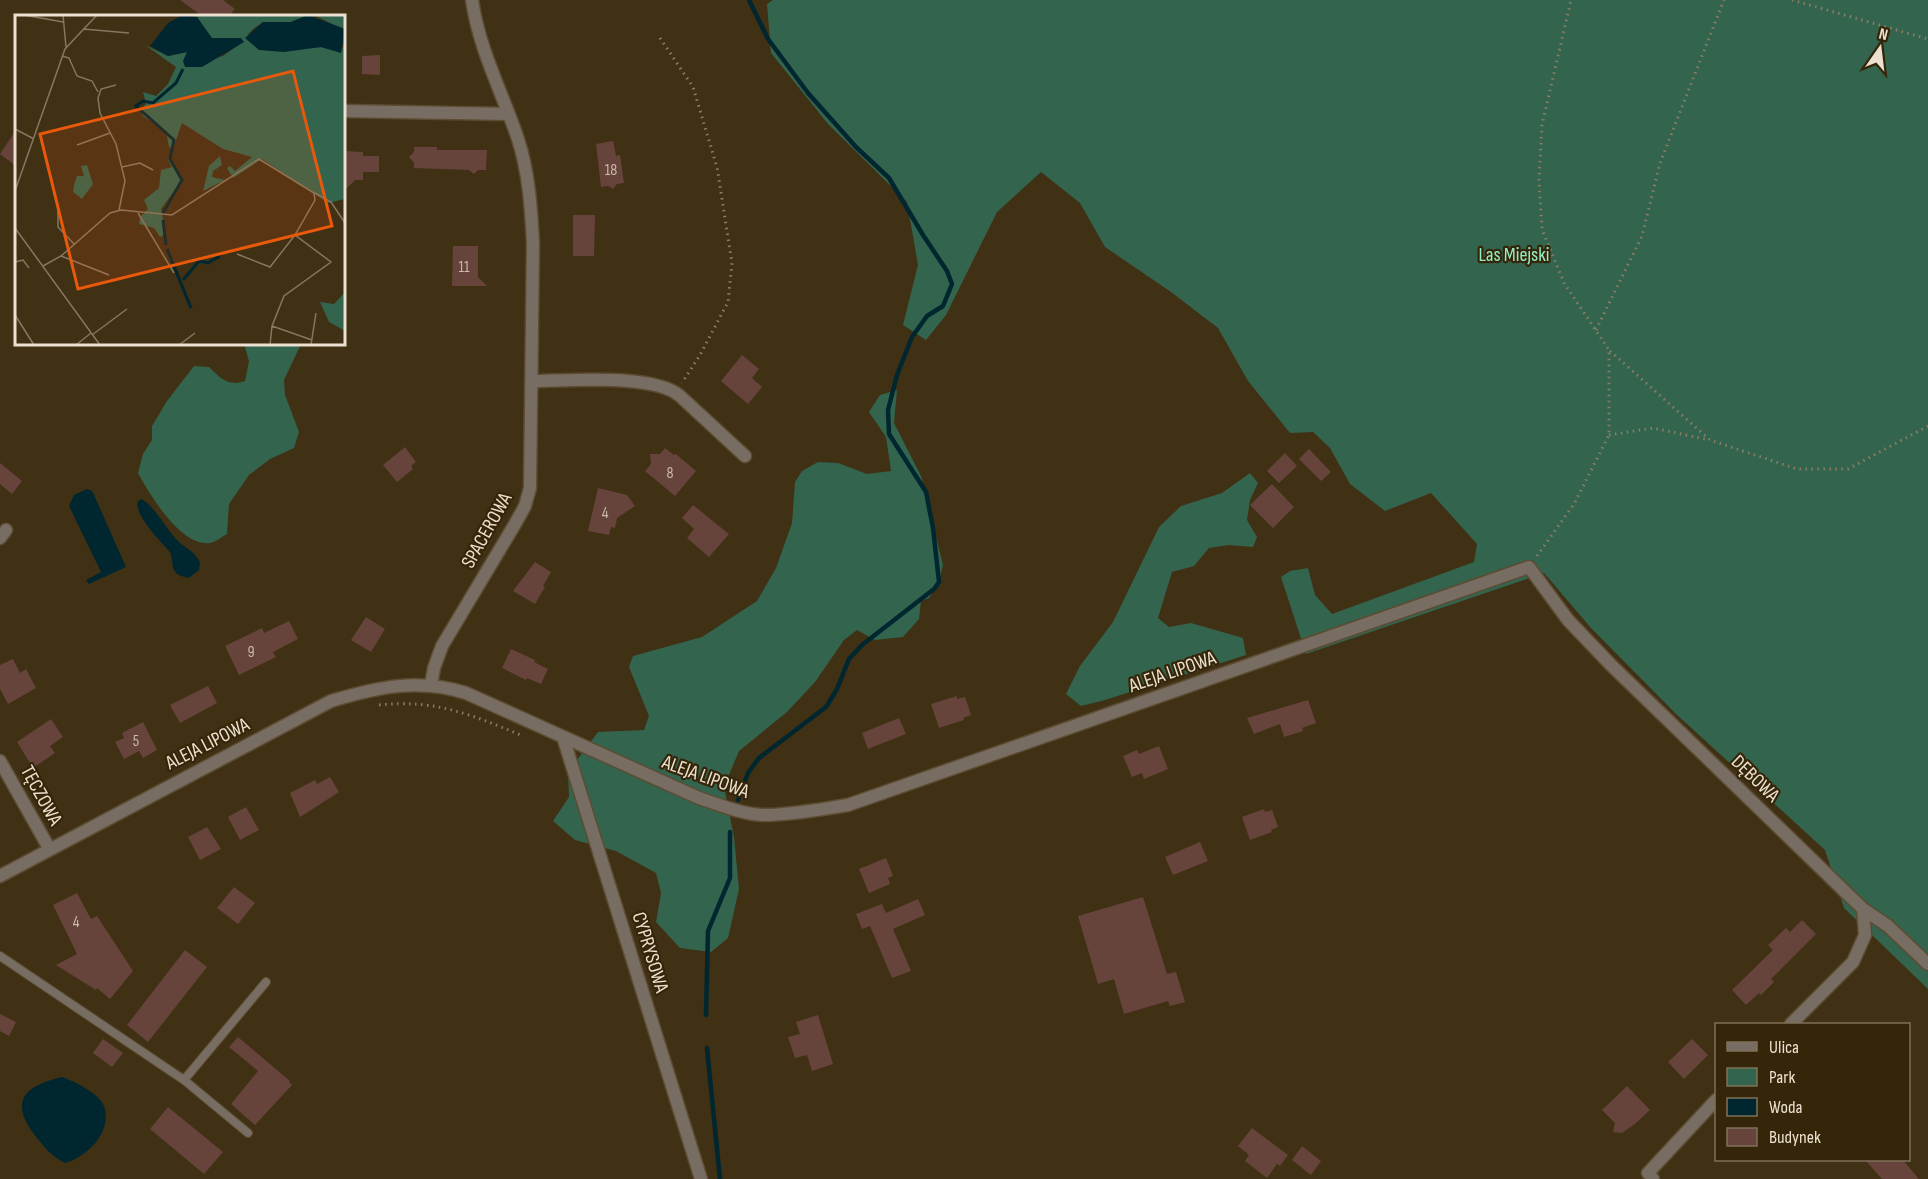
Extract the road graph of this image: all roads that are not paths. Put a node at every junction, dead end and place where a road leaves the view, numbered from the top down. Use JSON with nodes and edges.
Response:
{"nodes":[{"id":1,"x":472,"y":0,"type":"edge"},
{"id":2,"x":345,"y":111,"type":"edge"},
{"id":3,"x":507,"y":114,"type":"junction"},
{"id":4,"x":531,"y":381,"type":"junction"},
{"id":5,"x":745,"y":456,"type":"dead end"},
{"id":6,"x":1529,"y":567,"type":"joint"},
{"id":7,"x":431,"y":685,"type":"junction"},
{"id":8,"x":563,"y":737,"type":"junction"},
{"id":9,"x":0,"y":761,"type":"edge"},
{"id":10,"x":49,"y":848,"type":"junction"},
{"id":11,"x":0,"y":876,"type":"edge"},
{"id":12,"x":1863,"y":909,"type":"junction"},
{"id":13,"x":0,"y":956,"type":"edge"},
{"id":14,"x":1928,"y":964,"type":"edge"},
{"id":15,"x":266,"y":982,"type":"dead end"},
{"id":16,"x":1792,"y":1023,"type":"edge"},
{"id":17,"x":184,"y":1080,"type":"junction"},
{"id":18,"x":1715,"y":1101,"type":"edge"},
{"id":19,"x":248,"y":1133,"type":"dead end"},
{"id":20,"x":1647,"y":1177,"type":"edge"},
{"id":21,"x":701,"y":1179,"type":"edge"}],
"edges":[{"from":1,"to":3,"type":"street","name":"SPACEROWA"},
{"from":2,"to":3,"type":"street"},
{"from":3,"to":4,"type":"street","name":"SPACEROWA"},
{"from":4,"to":5,"type":"street"},
{"from":4,"to":7,"type":"street","name":"SPACEROWA"},
{"from":6,"to":8,"type":"street","name":"ALEJA LIPOWA"},
{"from":6,"to":12,"type":"street","name":"DĘBOWA"},
{"from":7,"to":8,"type":"street","name":"ALEJA LIPOWA"},
{"from":7,"to":10,"type":"street","name":"ALEJA LIPOWA"},
{"from":8,"to":21,"type":"street","name":"CYPRYSOWA"},
{"from":9,"to":10,"type":"street","name":"TĘCZOWA"},
{"from":10,"to":11,"type":"street","name":"ALEJA LIPOWA"},
{"from":12,"to":14,"type":"street","name":"DĘBOWA"},
{"from":12,"to":16,"type":"street"},
{"from":13,"to":17,"type":"lane"},
{"from":15,"to":17,"type":"lane"},
{"from":17,"to":19,"type":"lane"},
{"from":18,"to":20,"type":"street"}]}
